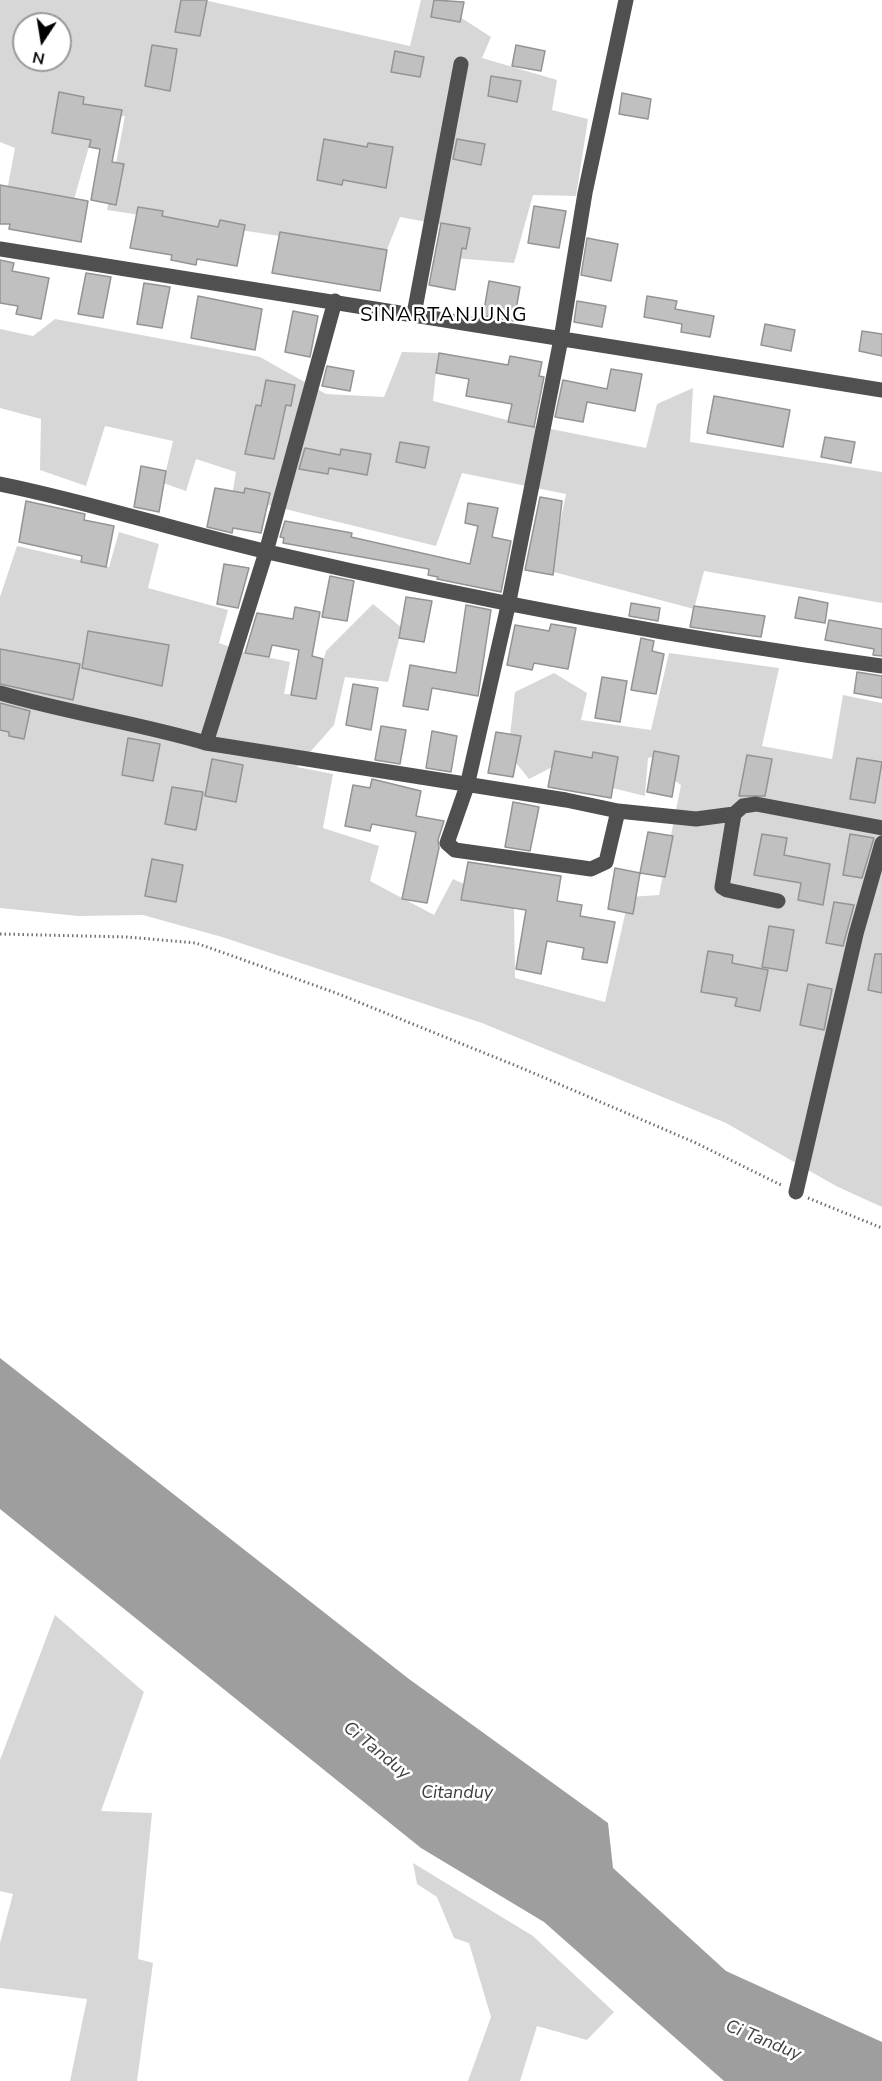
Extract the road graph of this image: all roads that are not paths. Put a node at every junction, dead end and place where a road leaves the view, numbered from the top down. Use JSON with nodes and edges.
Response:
{"nodes":[{"id":1,"x":626,"y":0,"type":"edge"},
{"id":2,"x":461,"y":64,"type":"dead end"},
{"id":3,"x":0,"y":249,"type":"edge"},
{"id":4,"x":334,"y":301,"type":"junction"},
{"id":5,"x":414,"y":314,"type":"junction"},
{"id":6,"x":561,"y":339,"type":"junction"},
{"id":7,"x":882,"y":390,"type":"edge"},
{"id":8,"x":0,"y":484,"type":"edge"},
{"id":9,"x":266,"y":552,"type":"junction"},
{"id":10,"x":508,"y":606,"type":"junction"},
{"id":11,"x":882,"y":666,"type":"edge"},
{"id":12,"x":0,"y":693,"type":"edge"},
{"id":13,"x":206,"y":743,"type":"junction"},
{"id":14,"x":467,"y":786,"type":"junction"},
{"id":15,"x":618,"y":811,"type":"junction"},
{"id":16,"x":734,"y":814,"type":"junction"},
{"id":17,"x":882,"y":828,"type":"edge"},
{"id":18,"x":882,"y":843,"type":"edge"},
{"id":19,"x":778,"y":901,"type":"dead end"},
{"id":20,"x":796,"y":1192,"type":"road end"}],
"edges":[{"from":1,"to":6,"type":"street"},
{"from":2,"to":5,"type":"street"},
{"from":3,"to":4,"type":"street"},
{"from":4,"to":5,"type":"street"},
{"from":4,"to":9,"type":"street"},
{"from":5,"to":6,"type":"street"},
{"from":6,"to":7,"type":"street"},
{"from":6,"to":10,"type":"street"},
{"from":8,"to":9,"type":"street"},
{"from":9,"to":10,"type":"street"},
{"from":9,"to":13,"type":"street"},
{"from":10,"to":11,"type":"street"},
{"from":10,"to":14,"type":"street"},
{"from":12,"to":13,"type":"street"},
{"from":13,"to":14,"type":"street"},
{"from":14,"to":15,"type":"street"},
{"from":14,"to":15,"type":"street"},
{"from":15,"to":16,"type":"street"},
{"from":16,"to":17,"type":"street"},
{"from":16,"to":19,"type":"street"},
{"from":18,"to":20,"type":"street"}]}
